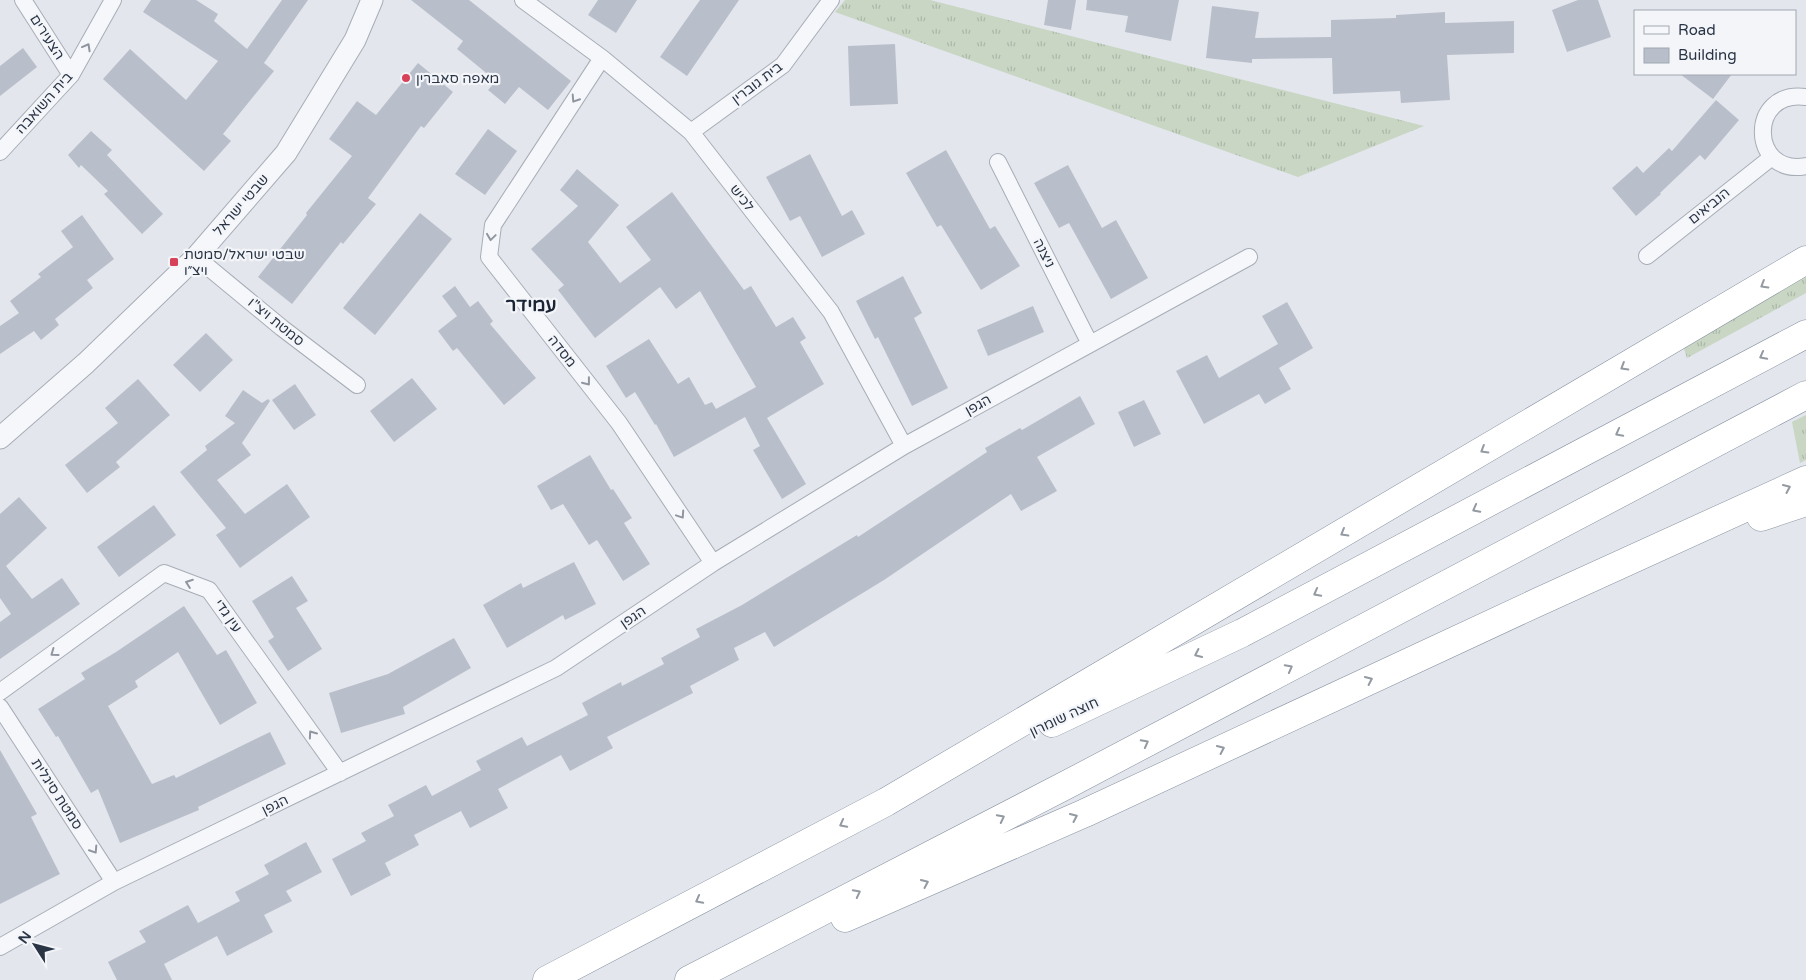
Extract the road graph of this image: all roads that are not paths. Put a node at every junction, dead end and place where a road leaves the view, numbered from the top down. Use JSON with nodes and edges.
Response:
{"nodes":[{"id":1,"x":23,"y":0,"type":"edge"},
{"id":2,"x":113,"y":0,"type":"edge"},
{"id":3,"x":372,"y":0,"type":"edge"},
{"id":4,"x":523,"y":0,"type":"edge"},
{"id":5,"x":831,"y":0,"type":"edge"},
{"id":6,"x":602,"y":58,"type":"junction"},
{"id":7,"x":71,"y":75,"type":"junction"},
{"id":8,"x":1806,"y":97,"type":"edge"},
{"id":9,"x":691,"y":132,"type":"junction"},
{"id":10,"x":0,"y":152,"type":"edge"},
{"id":11,"x":1772,"y":157,"type":"junction"},
{"id":12,"x":998,"y":162,"type":"dead end"},
{"id":13,"x":1806,"y":166,"type":"edge"},
{"id":14,"x":1647,"y":256,"type":"dead end"},
{"id":15,"x":196,"y":257,"type":"junction"},
{"id":16,"x":1249,"y":257,"type":"dead end"},
{"id":17,"x":1806,"y":260,"type":"edge"},
{"id":18,"x":1806,"y":334,"type":"edge"},
{"id":19,"x":1090,"y":344,"type":"junction"},
{"id":20,"x":356,"y":385,"type":"dead end"},
{"id":21,"x":1806,"y":395,"type":"edge"},
{"id":22,"x":0,"y":438,"type":"edge"},
{"id":23,"x":904,"y":446,"type":"junction"},
{"id":24,"x":1806,"y":480,"type":"edge"},
{"id":25,"x":1806,"y":502,"type":"edge"},
{"id":26,"x":713,"y":563,"type":"junction"},
{"id":27,"x":1536,"y":603,"type":"junction"},
{"id":28,"x":0,"y":692,"type":"edge"},
{"id":29,"x":0,"y":707,"type":"edge"},
{"id":30,"x":340,"y":774,"type":"junction"},
{"id":31,"x":886,"y":802,"type":"junction"},
{"id":32,"x":114,"y":882,"type":"junction"},
{"id":33,"x":0,"y":947,"type":"edge"},
{"id":34,"x":547,"y":980,"type":"edge"},
{"id":35,"x":689,"y":980,"type":"edge"},
{"id":36,"x":704,"y":980,"type":"edge"}],
"edges":[{"from":1,"to":7,"type":"street","name":"הצעירים"},
{"from":7,"to":2,"type":"street","name":"בית השואבה","one_way":true},
{"from":3,"to":15,"type":"street","name":"שבטי ישראל"},
{"from":4,"to":6,"type":"street","name":"לכיש"},
{"from":5,"to":9,"type":"street","name":"בית גוברין"},
{"from":6,"to":9,"type":"street","name":"לכיש"},
{"from":6,"to":26,"type":"street","name":"מסדה","one_way":true},
{"from":7,"to":10,"type":"street","name":"בית השואבה"},
{"from":8,"to":11,"type":"street"},
{"from":9,"to":23,"type":"street","name":"לכיש"},
{"from":11,"to":13,"type":"street"},
{"from":11,"to":14,"type":"street","name":"הנביאים"},
{"from":12,"to":19,"type":"street","name":"ניצנה"},
{"from":15,"to":20,"type":"street","name":"סמטת ויצ\"ו"},
{"from":15,"to":22,"type":"street","name":"שבטי ישראל"},
{"from":16,"to":19,"type":"street","name":"הגפן"},
{"from":17,"to":31,"type":"highway","one_way":true},
{"from":18,"to":31,"type":"highway","name":"חוצה שומרון","one_way":true},
{"from":19,"to":23,"type":"street","name":"הגפן"},
{"from":35,"to":21,"type":"highway","one_way":true},
{"from":23,"to":26,"type":"street","name":"הגפן"},
{"from":27,"to":24,"type":"highway","one_way":true},
{"from":25,"to":27,"type":"highway"},
{"from":26,"to":30,"type":"street","name":"הגפן"},
{"from":36,"to":27,"type":"highway","one_way":true},
{"from":30,"to":28,"type":"street","name":"עין גדי","one_way":true},
{"from":29,"to":32,"type":"street","name":"סמטת סיגלית","one_way":true},
{"from":30,"to":32,"type":"street","name":"הגפן"},
{"from":31,"to":34,"type":"highway","one_way":true},
{"from":32,"to":33,"type":"street","name":"הגפן"}]}
